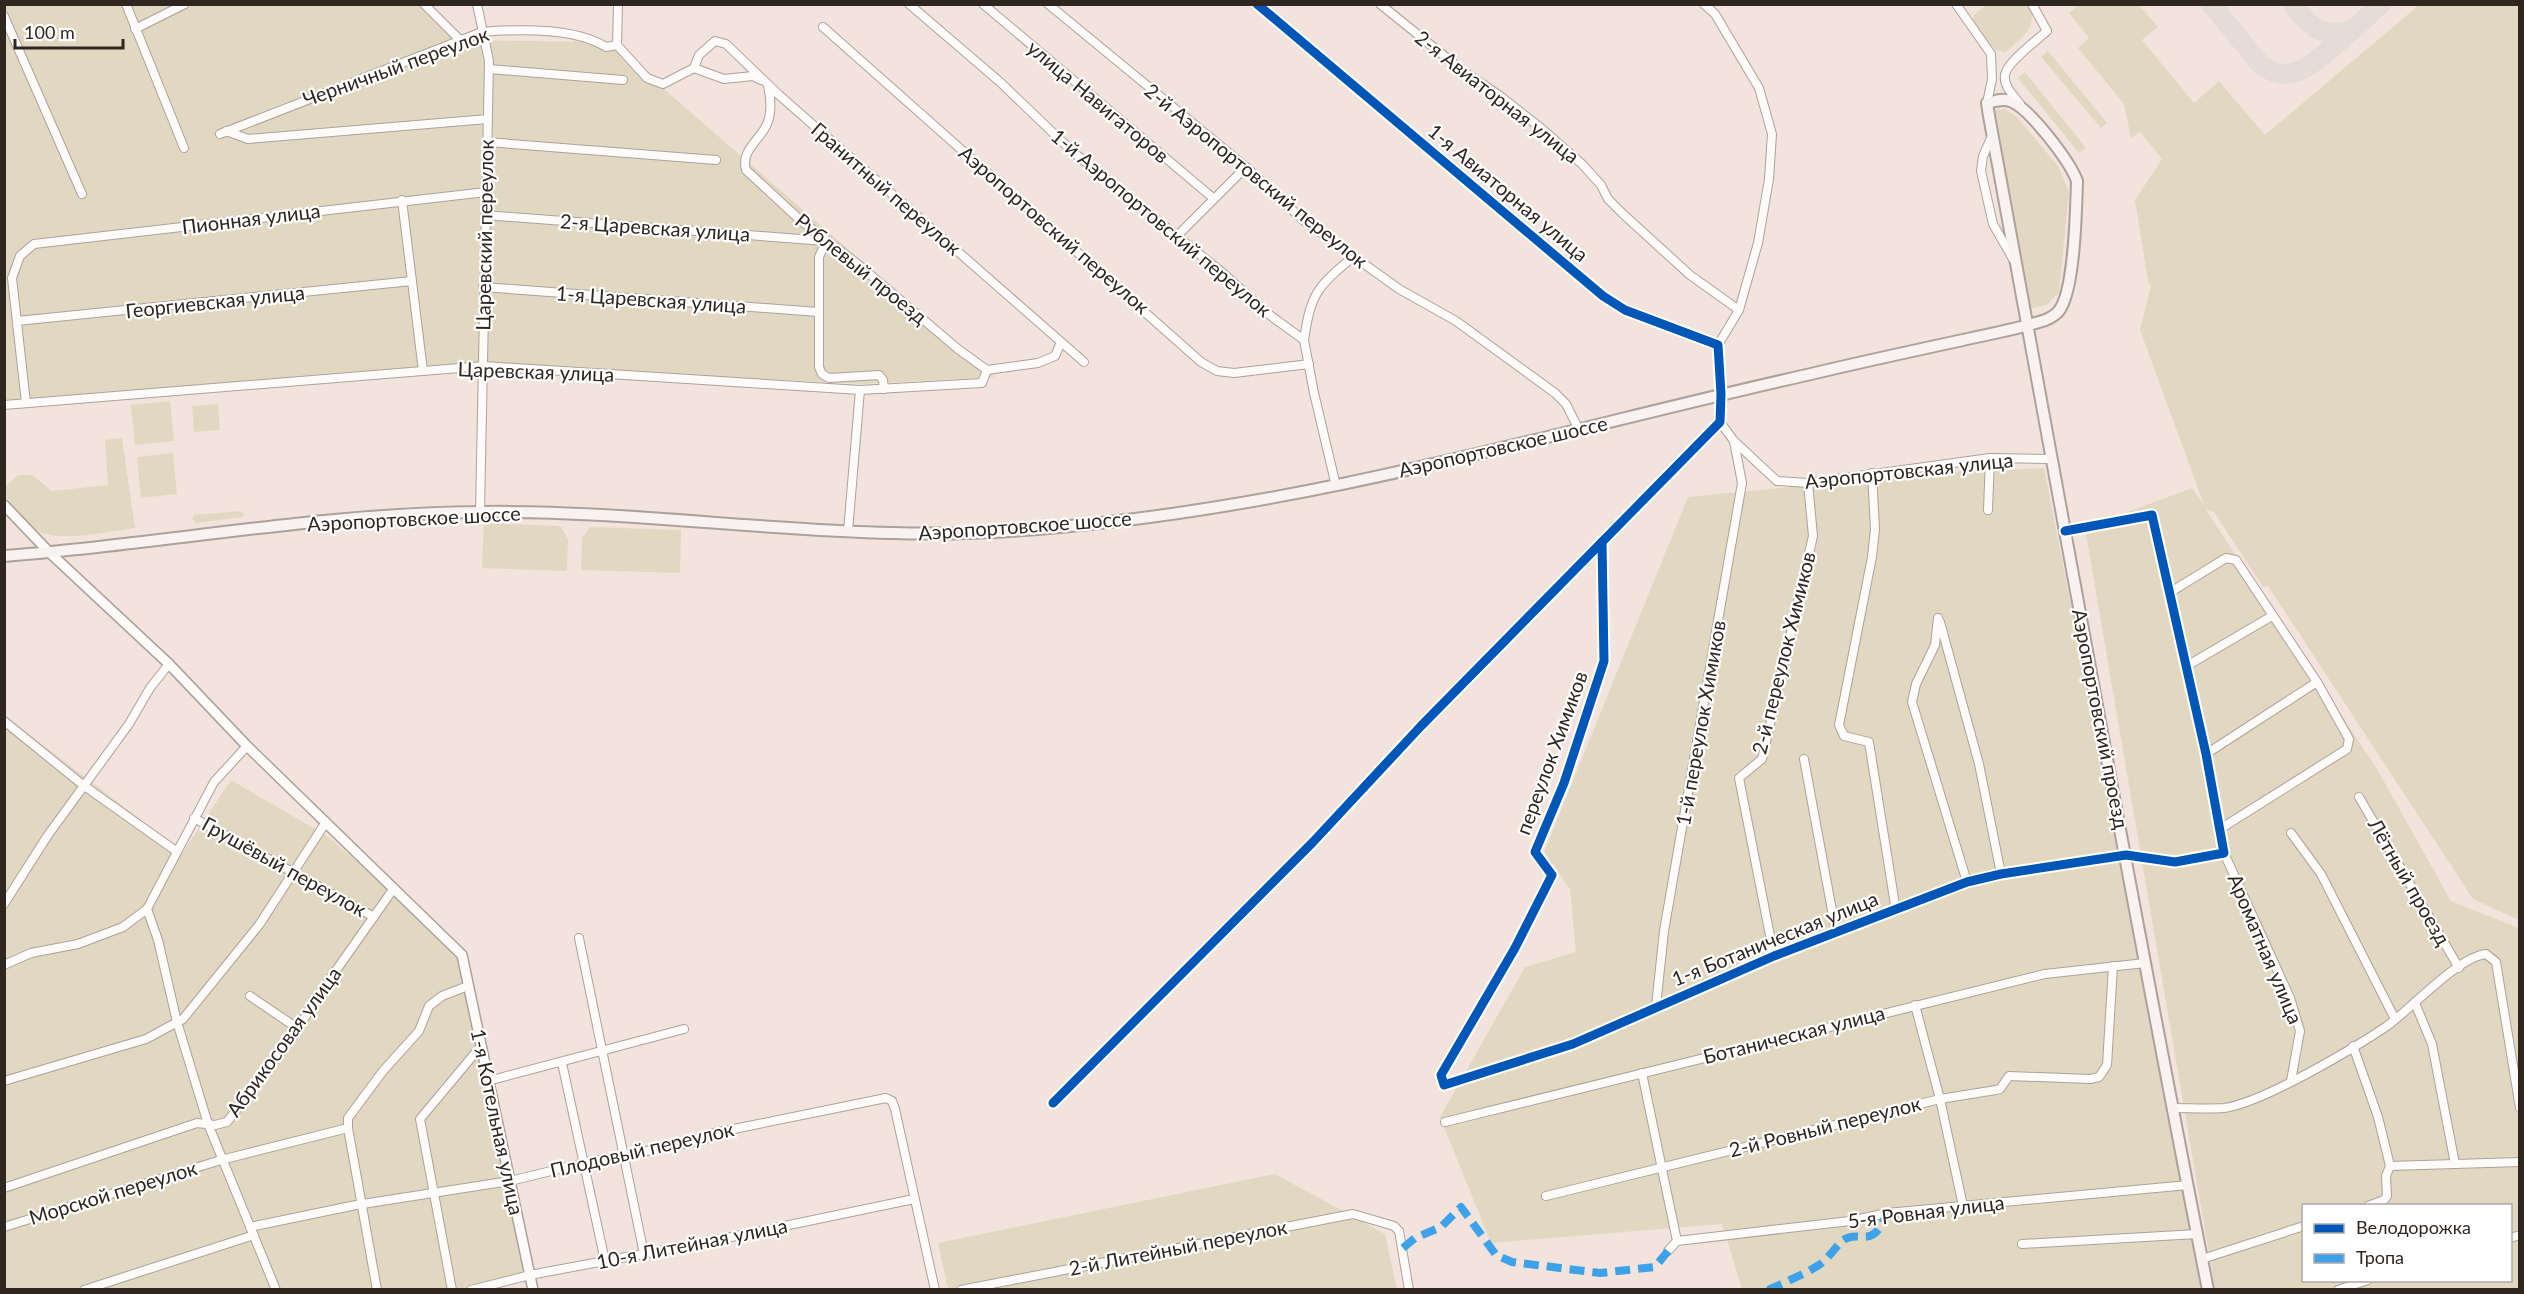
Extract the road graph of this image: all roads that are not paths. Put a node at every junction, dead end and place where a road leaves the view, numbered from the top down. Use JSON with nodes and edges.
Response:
{"nodes":[{"id":1,"x":126,"y":4,"type":"edge"},
{"id":2,"x":185,"y":4,"type":"edge"},
{"id":3,"x":424,"y":4,"type":"edge"},
{"id":4,"x":477,"y":4,"type":"edge"},
{"id":5,"x":618,"y":4,"type":"edge"},
{"id":6,"x":909,"y":4,"type":"edge"},
{"id":7,"x":983,"y":4,"type":"edge"},
{"id":8,"x":1048,"y":4,"type":"edge"},
{"id":9,"x":1257,"y":4,"type":"edge"},
{"id":10,"x":1380,"y":4,"type":"edge"},
{"id":11,"x":1704,"y":4,"type":"edge"},
{"id":12,"x":1956,"y":4,"type":"edge"},
{"id":13,"x":2032,"y":4,"type":"edge"},
{"id":14,"x":5,"y":20,"type":"edge"},
{"id":15,"x":823,"y":27,"type":"dead end"},
{"id":16,"x":135,"y":28,"type":"junction"},
{"id":17,"x":482,"y":32,"type":"junction"},
{"id":18,"x":464,"y":39,"type":"junction"},
{"id":19,"x":617,"y":45,"type":"junction"},
{"id":20,"x":694,"y":68,"type":"junction"},
{"id":21,"x":489,"y":69,"type":"junction"},
{"id":22,"x":623,"y":80,"type":"dead end"},
{"id":23,"x":767,"y":83,"type":"junction"},
{"id":24,"x":1987,"y":103,"type":"junction"},
{"id":25,"x":2024,"y":110,"type":"junction"},
{"id":26,"x":488,"y":119,"type":"junction"},
{"id":27,"x":1992,"y":135,"type":"junction"},
{"id":28,"x":487,"y":142,"type":"junction"},
{"id":29,"x":184,"y":148,"type":"dead end"},
{"id":30,"x":716,"y":160,"type":"dead end"},
{"id":31,"x":1246,"y":167,"type":"junction"},
{"id":32,"x":486,"y":192,"type":"junction"},
{"id":33,"x":82,"y":194,"type":"dead end"},
{"id":34,"x":1213,"y":198,"type":"junction"},
{"id":35,"x":402,"y":200,"type":"junction"},
{"id":36,"x":485,"y":215,"type":"junction"},
{"id":37,"x":1177,"y":236,"type":"junction"},
{"id":38,"x":826,"y":241,"type":"junction"},
{"id":39,"x":1353,"y":257,"type":"junction"},
{"id":40,"x":2016,"y":263,"type":"junction"},
{"id":41,"x":412,"y":281,"type":"junction"},
{"id":42,"x":483,"y":287,"type":"junction"},
{"id":43,"x":1739,"y":310,"type":"junction"},
{"id":44,"x":818,"y":312,"type":"junction"},
{"id":45,"x":17,"y":321,"type":"junction"},
{"id":46,"x":2026,"y":326,"type":"junction"},
{"id":47,"x":1304,"y":340,"type":"junction"},
{"id":48,"x":1061,"y":342,"type":"junction"},
{"id":49,"x":1718,"y":345,"type":"junction"},
{"id":50,"x":1084,"y":362,"type":"dead end"},
{"id":51,"x":1309,"y":364,"type":"junction"},
{"id":52,"x":484,"y":366,"type":"junction"},
{"id":53,"x":987,"y":370,"type":"junction"},
{"id":54,"x":423,"y":371,"type":"junction"},
{"id":55,"x":884,"y":389,"type":"junction"},
{"id":56,"x":860,"y":390,"type":"junction"},
{"id":57,"x":1721,"y":394,"type":"junction"},
{"id":58,"x":26,"y":403,"type":"junction"},
{"id":59,"x":4,"y":405,"type":"edge"},
{"id":60,"x":1720,"y":422,"type":"junction"},
{"id":61,"x":1579,"y":430,"type":"junction"},
{"id":62,"x":1734,"y":441,"type":"junction"},
{"id":63,"x":1990,"y":458,"type":"junction"},
{"id":64,"x":2051,"y":459,"type":"junction"},
{"id":65,"x":1872,"y":473,"type":"junction"},
{"id":66,"x":1808,"y":483,"type":"junction"},
{"id":67,"x":1336,"y":486,"type":"junction"},
{"id":68,"x":4,"y":505,"type":"edge"},
{"id":69,"x":1988,"y":510,"type":"dead end"},
{"id":70,"x":480,"y":512,"type":"junction"},
{"id":71,"x":848,"y":531,"type":"junction"},
{"id":72,"x":2065,"y":531,"type":"junction"},
{"id":73,"x":1602,"y":542,"type":"junction"},
{"id":74,"x":49,"y":552,"type":"junction"},
{"id":75,"x":4,"y":556,"type":"edge"},
{"id":76,"x":2169,"y":594,"type":"junction"},
{"id":77,"x":2272,"y":616,"type":"junction"},
{"id":78,"x":169,"y":664,"type":"junction"},
{"id":79,"x":2185,"y":666,"type":"junction"},
{"id":80,"x":2318,"y":682,"type":"junction"},
{"id":81,"x":5,"y":724,"type":"edge"},
{"id":82,"x":247,"y":746,"type":"junction"},
{"id":83,"x":2206,"y":754,"type":"junction"},
{"id":84,"x":1804,"y":759,"type":"dead end"},
{"id":85,"x":83,"y":785,"type":"junction"},
{"id":86,"x":2359,"y":797,"type":"dead end"},
{"id":87,"x":194,"y":818,"type":"junction"},
{"id":88,"x":326,"y":822,"type":"junction"},
{"id":89,"x":2220,"y":829,"type":"junction"},
{"id":90,"x":2291,"y":833,"type":"dead end"},
{"id":91,"x":176,"y":851,"type":"junction"},
{"id":92,"x":2224,"y":853,"type":"junction"},
{"id":93,"x":2126,"y":855,"type":"junction"},
{"id":94,"x":295,"y":873,"type":"junction"},
{"id":95,"x":2001,"y":874,"type":"junction"},
{"id":96,"x":1967,"y":882,"type":"junction"},
{"id":97,"x":393,"y":888,"type":"junction"},
{"id":98,"x":4,"y":904,"type":"edge"},
{"id":99,"x":147,"y":909,"type":"junction"},
{"id":100,"x":1896,"y":911,"type":"junction"},
{"id":101,"x":374,"y":917,"type":"junction"},
{"id":102,"x":1836,"y":932,"type":"junction"},
{"id":103,"x":579,"y":938,"type":"dead end"},
{"id":104,"x":1774,"y":957,"type":"junction"},
{"id":105,"x":2145,"y":963,"type":"junction"},
{"id":106,"x":4,"y":965,"type":"edge"},
{"id":107,"x":2113,"y":966,"type":"junction"},
{"id":108,"x":2459,"y":968,"type":"junction"},
{"id":109,"x":468,"y":986,"type":"junction"},
{"id":110,"x":250,"y":996,"type":"dead end"},
{"id":111,"x":2415,"y":1003,"type":"junction"},
{"id":112,"x":1915,"y":1005,"type":"junction"},
{"id":113,"x":1656,"y":1006,"type":"junction"},
{"id":114,"x":2395,"y":1019,"type":"junction"},
{"id":115,"x":177,"y":1022,"type":"junction"},
{"id":116,"x":297,"y":1028,"type":"junction"},
{"id":117,"x":684,"y":1029,"type":"dead end"},
{"id":118,"x":481,"y":1046,"type":"junction"},
{"id":119,"x":2353,"y":1046,"type":"junction"},
{"id":120,"x":601,"y":1052,"type":"junction"},
{"id":121,"x":562,"y":1063,"type":"junction"},
{"id":122,"x":1642,"y":1073,"type":"junction"},
{"id":123,"x":4,"y":1081,"type":"edge"},
{"id":124,"x":488,"y":1081,"type":"junction"},
{"id":125,"x":2291,"y":1081,"type":"junction"},
{"id":126,"x":1444,"y":1085,"type":"joint"},
{"id":127,"x":1940,"y":1099,"type":"junction"},
{"id":128,"x":1053,"y":1103,"type":"dead end"},
{"id":129,"x":2173,"y":1108,"type":"junction"},
{"id":130,"x":2520,"y":1108,"type":"edge"},
{"id":131,"x":1445,"y":1122,"type":"dead end"},
{"id":132,"x":208,"y":1124,"type":"junction"},
{"id":133,"x":348,"y":1128,"type":"junction"},
{"id":134,"x":623,"y":1156,"type":"junction"},
{"id":135,"x":221,"y":1160,"type":"junction"},
{"id":136,"x":2520,"y":1162,"type":"edge"},
{"id":137,"x":584,"y":1163,"type":"junction"},
{"id":138,"x":2455,"y":1164,"type":"junction"},
{"id":139,"x":2390,"y":1166,"type":"junction"},
{"id":140,"x":1662,"y":1167,"type":"junction"},
{"id":141,"x":510,"y":1181,"type":"junction"},
{"id":142,"x":2188,"y":1185,"type":"junction"},
{"id":143,"x":4,"y":1188,"type":"edge"},
{"id":144,"x":434,"y":1193,"type":"junction"},
{"id":145,"x":1546,"y":1196,"type":"dead end"},
{"id":146,"x":914,"y":1199,"type":"junction"},
{"id":147,"x":362,"y":1204,"type":"junction"},
{"id":148,"x":2373,"y":1204,"type":"edge"},
{"id":149,"x":1963,"y":1206,"type":"junction"},
{"id":150,"x":4,"y":1227,"type":"edge"},
{"id":151,"x":2302,"y":1227,"type":"edge"},
{"id":152,"x":252,"y":1231,"type":"junction"},
{"id":153,"x":2197,"y":1234,"type":"junction"},
{"id":154,"x":1677,"y":1240,"type":"junction"},
{"id":155,"x":2022,"y":1244,"type":"dead end"},
{"id":156,"x":1668,"y":1251,"type":"dead end"},
{"id":157,"x":644,"y":1254,"type":"junction"},
{"id":158,"x":2202,"y":1259,"type":"junction"},
{"id":159,"x":605,"y":1261,"type":"junction"},
{"id":160,"x":530,"y":1275,"type":"junction"},
{"id":161,"x":2365,"y":1282,"type":"edge"},
{"id":162,"x":84,"y":1290,"type":"edge"},
{"id":163,"x":276,"y":1290,"type":"edge"},
{"id":164,"x":377,"y":1290,"type":"edge"},
{"id":165,"x":452,"y":1290,"type":"edge"},
{"id":166,"x":471,"y":1290,"type":"edge"},
{"id":167,"x":533,"y":1290,"type":"edge"},
{"id":168,"x":935,"y":1290,"type":"edge"},
{"id":169,"x":961,"y":1290,"type":"edge"},
{"id":170,"x":1409,"y":1290,"type":"edge"},
{"id":171,"x":2208,"y":1290,"type":"edge"},
{"id":172,"x":2338,"y":1290,"type":"edge"}],
"edges":[{"from":1,"to":16,"type":"street"},
{"from":2,"to":16,"type":"street"},
{"from":3,"to":18,"type":"street"},
{"from":4,"to":17,"type":"street","name":"Царевский переулок"},
{"from":5,"to":19,"type":"street"},
{"from":6,"to":37,"type":"street","name":"1-й Аэропортовский переулок"},
{"from":7,"to":34,"type":"street","name":"улица Навигаторов"},
{"from":8,"to":31,"type":"street","name":"2-й Аэропортовский переулок"},
{"from":9,"to":49,"type":"street","name":"1-я Авиаторная улица"},
{"from":10,"to":43,"type":"street","name":"2-я Авиаторная улица"},
{"from":11,"to":43,"type":"street"},
{"from":12,"to":24,"type":"street"},
{"from":13,"to":25,"type":"street"},
{"from":14,"to":33,"type":"street"},
{"from":15,"to":51,"type":"street","name":"Аэропортовский переулок"},
{"from":16,"to":29,"type":"street"},
{"from":17,"to":18,"type":"street","name":"Черничный переулок"},
{"from":17,"to":19,"type":"street","name":"Черничный переулок"},
{"from":17,"to":21,"type":"street","name":"Царевский переулок"},
{"from":18,"to":26,"type":"street","name":"Черничный переулок"},
{"from":19,"to":20,"type":"street"},
{"from":20,"to":23,"type":"street"},
{"from":20,"to":23,"type":"street","name":"Гранитный переулок"},
{"from":21,"to":22,"type":"street"},
{"from":21,"to":26,"type":"street","name":"Царевский переулок"},
{"from":23,"to":38,"type":"street","name":"Рублевый проезд"},
{"from":23,"to":48,"type":"street","name":"Гранитный переулок"},
{"from":24,"to":25,"type":"main road"},
{"from":24,"to":27,"type":"main road","name":"Аэропортовский проезд"},
{"from":25,"to":46,"type":"main road","name":"Аэропортовское шоссе"},
{"from":26,"to":28,"type":"street","name":"Царевский переулок"},
{"from":27,"to":40,"type":"main road","name":"Аэропортовский проезд"},
{"from":27,"to":40,"type":"street"},
{"from":28,"to":30,"type":"street"},
{"from":28,"to":32,"type":"street","name":"Царевский переулок"},
{"from":31,"to":34,"type":"street"},
{"from":31,"to":39,"type":"street","name":"2-й Аэропортовский переулок"},
{"from":32,"to":35,"type":"street","name":"Пионная улица"},
{"from":32,"to":36,"type":"street","name":"Царевский переулок"},
{"from":34,"to":37,"type":"street"},
{"from":35,"to":41,"type":"street"},
{"from":35,"to":45,"type":"street","name":"Пионная улица"},
{"from":36,"to":38,"type":"street","name":"2-я Царевская улица"},
{"from":36,"to":42,"type":"street","name":"Царевский переулок"},
{"from":37,"to":47,"type":"street","name":"1-й Аэропортовский переулок"},
{"from":38,"to":44,"type":"street"},
{"from":38,"to":53,"type":"street","name":"Рублевый проезд"},
{"from":39,"to":47,"type":"street"},
{"from":39,"to":61,"type":"street","name":"2-й Аэропортовский переулок"},
{"from":40,"to":46,"type":"main road","name":"Аэропортовский проезд"},
{"from":41,"to":45,"type":"street","name":"Георгиевская улица"},
{"from":41,"to":54,"type":"street"},
{"from":42,"to":44,"type":"street","name":"1-я Царевская улица"},
{"from":42,"to":52,"type":"street","name":"Царевский переулок"},
{"from":43,"to":49,"type":"street"},
{"from":44,"to":55,"type":"street"},
{"from":45,"to":58,"type":"street"},
{"from":46,"to":57,"type":"main road","name":"Аэропортовское шоссе"},
{"from":46,"to":64,"type":"main road","name":"Аэропортовский проезд"},
{"from":47,"to":51,"type":"street"},
{"from":48,"to":50,"type":"street","name":"Гранитный переулок"},
{"from":48,"to":53,"type":"street"},
{"from":49,"to":57,"type":"street"},
{"from":51,"to":67,"type":"street"},
{"from":52,"to":54,"type":"street","name":"Царевская улица"},
{"from":52,"to":56,"type":"street","name":"Царевская улица"},
{"from":52,"to":70,"type":"street","name":"Царевский переулок"},
{"from":53,"to":55,"type":"street","name":"Царевская улица"},
{"from":54,"to":58,"type":"street","name":"Царевская улица"},
{"from":55,"to":56,"type":"street","name":"Царевская улица"},
{"from":56,"to":71,"type":"street"},
{"from":57,"to":60,"type":"street"},
{"from":57,"to":61,"type":"main road","name":"Аэропортовское шоссе"},
{"from":58,"to":59,"type":"street","name":"Царевская улица"},
{"from":60,"to":62,"type":"street","name":"Аэропортовская улица"},
{"from":60,"to":73,"type":"street"},
{"from":61,"to":67,"type":"main road","name":"Аэропортовское шоссе"},
{"from":62,"to":66,"type":"street","name":"Аэропортовская улица"},
{"from":62,"to":113,"type":"street","name":"1-й переулок Химиков"},
{"from":63,"to":64,"type":"street","name":"Аэропортовская улица"},
{"from":63,"to":65,"type":"street","name":"Аэропортовская улица"},
{"from":63,"to":69,"type":"street"},
{"from":64,"to":72,"type":"main road","name":"Аэропортовский проезд"},
{"from":65,"to":66,"type":"street","name":"Аэропортовская улица"},
{"from":65,"to":100,"type":"street"},
{"from":66,"to":104,"type":"street","name":"2-й переулок Химиков"},
{"from":67,"to":71,"type":"main road","name":"Аэропортовское шоссе"},
{"from":68,"to":74,"type":"street"},
{"from":70,"to":71,"type":"main road","name":"Аэропортовское шоссе"},
{"from":70,"to":74,"type":"main road","name":"Аэропортовское шоссе"},
{"from":72,"to":76,"type":"street","name":"Ароматная улица"},
{"from":72,"to":93,"type":"main road","name":"Аэропортовский проезд"},
{"from":73,"to":126,"type":"street","name":"переулок Химиков"},
{"from":73,"to":128,"type":"street"},
{"from":74,"to":75,"type":"main road","name":"Аэропортовское шоссе"},
{"from":74,"to":78,"type":"street"},
{"from":76,"to":77,"type":"street"},
{"from":76,"to":79,"type":"street","name":"Ароматная улица"},
{"from":77,"to":79,"type":"street"},
{"from":77,"to":80,"type":"street"},
{"from":78,"to":82,"type":"street"},
{"from":78,"to":85,"type":"street"},
{"from":79,"to":83,"type":"street","name":"Ароматная улица"},
{"from":80,"to":83,"type":"street"},
{"from":80,"to":89,"type":"street"},
{"from":81,"to":85,"type":"street"},
{"from":82,"to":87,"type":"street"},
{"from":82,"to":88,"type":"street"},
{"from":83,"to":89,"type":"street","name":"Ароматная улица"},
{"from":84,"to":102,"type":"street"},
{"from":85,"to":91,"type":"street"},
{"from":85,"to":98,"type":"street"},
{"from":86,"to":108,"type":"street","name":"Лётный проезд"},
{"from":87,"to":91,"type":"street"},
{"from":87,"to":94,"type":"street","name":"Грушёвый переулок"},
{"from":88,"to":94,"type":"street"},
{"from":88,"to":97,"type":"street"},
{"from":89,"to":92,"type":"street","name":"Ароматная улица"},
{"from":90,"to":114,"type":"street"},
{"from":91,"to":99,"type":"street"},
{"from":92,"to":93,"type":"street","name":"1-я Ботаническая улица"},
{"from":92,"to":125,"type":"street","name":"Ароматная улица"},
{"from":93,"to":95,"type":"street","name":"1-я Ботаническая улица"},
{"from":93,"to":105,"type":"main road","name":"Аэропортовский проезд"},
{"from":94,"to":101,"type":"street","name":"Грушёвый переулок"},
{"from":94,"to":115,"type":"street"},
{"from":95,"to":96,"type":"street","name":"1-я Ботаническая улица"},
{"from":95,"to":96,"type":"street"},
{"from":96,"to":100,"type":"street","name":"1-я Ботаническая улица"},
{"from":97,"to":101,"type":"street","name":"Абрикосовая улица"},
{"from":97,"to":109,"type":"street","name":"1-я Котельная улица"},
{"from":99,"to":106,"type":"street"},
{"from":99,"to":115,"type":"street"},
{"from":100,"to":102,"type":"street","name":"1-я Ботаническая улица"},
{"from":101,"to":116,"type":"street","name":"Абрикосовая улица"},
{"from":102,"to":104,"type":"street","name":"1-я Ботаническая улица"},
{"from":103,"to":120,"type":"street"},
{"from":104,"to":113,"type":"street","name":"1-я Ботаническая улица"},
{"from":105,"to":107,"type":"street","name":"Ботаническая улица"},
{"from":105,"to":129,"type":"main road","name":"Аэропортовский проезд"},
{"from":107,"to":112,"type":"street","name":"Ботаническая улица"},
{"from":107,"to":127,"type":"street","name":"2-й Ровный переулок"},
{"from":108,"to":111,"type":"street"},
{"from":108,"to":130,"type":"street"},
{"from":109,"to":118,"type":"street","name":"1-я Котельная улица"},
{"from":109,"to":133,"type":"street"},
{"from":110,"to":116,"type":"street"},
{"from":111,"to":114,"type":"street"},
{"from":111,"to":138,"type":"street"},
{"from":112,"to":122,"type":"street","name":"Ботаническая улица"},
{"from":112,"to":127,"type":"street"},
{"from":113,"to":126,"type":"street","name":"1-я Ботаническая улица"},
{"from":114,"to":119,"type":"street"},
{"from":115,"to":123,"type":"street"},
{"from":115,"to":132,"type":"street"},
{"from":116,"to":132,"type":"street","name":"Абрикосовая улица"},
{"from":117,"to":120,"type":"street"},
{"from":118,"to":124,"type":"street","name":"1-я Котельная улица"},
{"from":118,"to":144,"type":"street"},
{"from":119,"to":125,"type":"street"},
{"from":119,"to":139,"type":"street"},
{"from":120,"to":121,"type":"street"},
{"from":120,"to":134,"type":"street"},
{"from":121,"to":124,"type":"street"},
{"from":121,"to":137,"type":"street"},
{"from":122,"to":131,"type":"street","name":"Ботаническая улица"},
{"from":122,"to":140,"type":"street"},
{"from":124,"to":141,"type":"street","name":"1-я Котельная улица"},
{"from":125,"to":129,"type":"street"},
{"from":127,"to":140,"type":"street","name":"2-й Ровный переулок"},
{"from":127,"to":149,"type":"street"},
{"from":129,"to":142,"type":"main road","name":"Аэропортовский проезд"},
{"from":132,"to":135,"type":"street"},
{"from":132,"to":143,"type":"street","name":"Абрикосовая улица"},
{"from":133,"to":135,"type":"street","name":"Морской переулок"},
{"from":133,"to":147,"type":"street"},
{"from":134,"to":137,"type":"street","name":"Плодовый переулок"},
{"from":134,"to":146,"type":"street","name":"Плодовый переулок"},
{"from":134,"to":157,"type":"street"},
{"from":135,"to":150,"type":"street","name":"Морской переулок"},
{"from":135,"to":152,"type":"street"},
{"from":136,"to":138,"type":"street"},
{"from":137,"to":141,"type":"street","name":"Плодовый переулок"},
{"from":137,"to":159,"type":"street"},
{"from":138,"to":139,"type":"street"},
{"from":139,"to":148,"type":"street"},
{"from":140,"to":145,"type":"street","name":"2-й Ровный переулок"},
{"from":140,"to":154,"type":"street"},
{"from":141,"to":144,"type":"street","name":"Плодовый переулок"},
{"from":141,"to":160,"type":"street","name":"1-я Котельная улица"},
{"from":142,"to":149,"type":"street","name":"5-я Ровная улица"},
{"from":142,"to":153,"type":"main road","name":"Аэропортовский проезд"},
{"from":144,"to":147,"type":"street","name":"Плодовый переулок"},
{"from":144,"to":165,"type":"street"},
{"from":146,"to":157,"type":"street","name":"10-я Литейная улица"},
{"from":146,"to":168,"type":"street"},
{"from":147,"to":152,"type":"street","name":"Плодовый переулок"},
{"from":147,"to":164,"type":"street"},
{"from":149,"to":154,"type":"street","name":"5-я Ровная улица"},
{"from":151,"to":158,"type":"street"},
{"from":152,"to":162,"type":"street","name":"Плодовый переулок"},
{"from":152,"to":163,"type":"street"},
{"from":153,"to":155,"type":"street"},
{"from":153,"to":158,"type":"main road","name":"Аэропортовский проезд"},
{"from":154,"to":156,"type":"street"},
{"from":157,"to":159,"type":"street","name":"10-я Литейная улица"},
{"from":158,"to":171,"type":"main road","name":"Аэропортовский проезд"},
{"from":159,"to":160,"type":"street","name":"10-я Литейная улица"},
{"from":160,"to":166,"type":"street","name":"10-я Литейная улица"},
{"from":160,"to":167,"type":"street","name":"1-я Котельная улица"},
{"from":161,"to":172,"type":"street"},
{"from":169,"to":170,"type":"street","name":"2-й Литейный переулок"}]}
